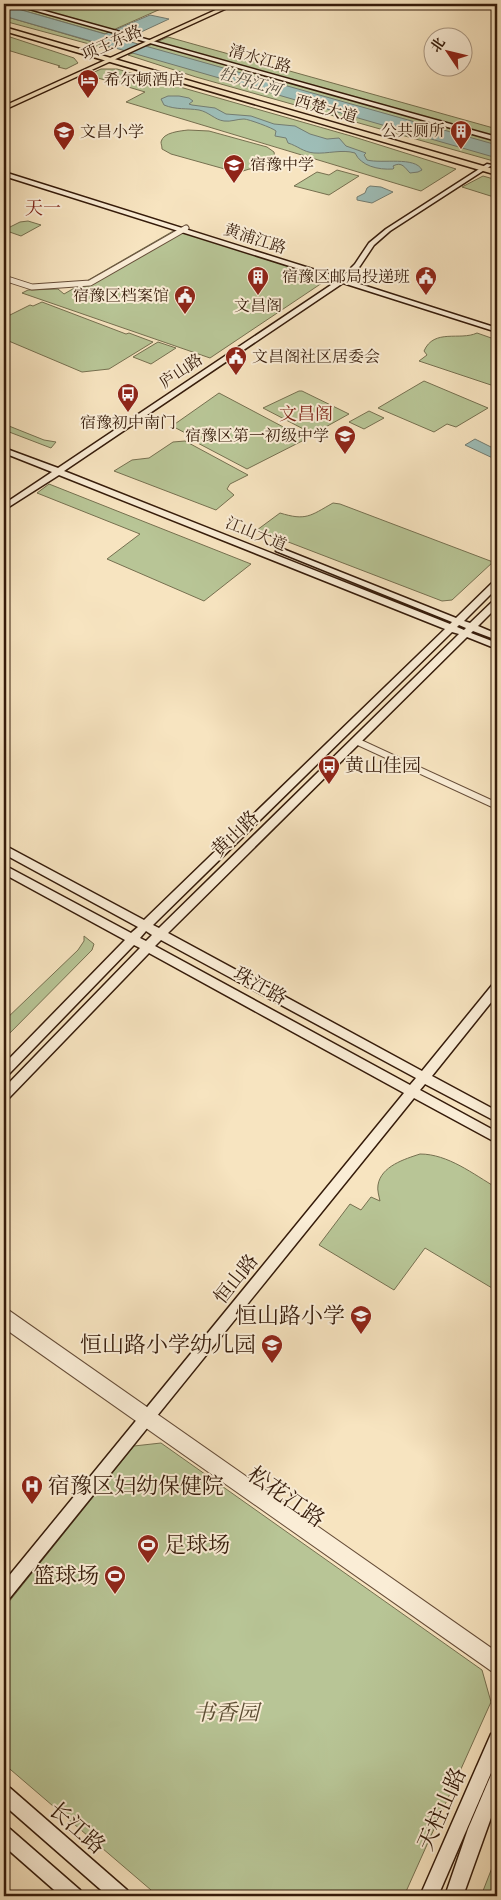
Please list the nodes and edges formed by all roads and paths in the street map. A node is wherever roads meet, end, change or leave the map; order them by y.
1 (15, 4) edge
2 (224, 4) edge
3 (232, 4) edge
4 (4, 27) edge
5 (142, 41) junction
6 (112, 56) junction
7 (4, 106) edge
8 (497, 139) edge
9 (486, 166) edge
10 (4, 173) edge
11 (497, 173) edge
12 (184, 229) junction
13 (4, 278) edge
14 (341, 279) junction
15 (497, 329) edge
16 (4, 443) edge
17 (4, 450) edge
18 (59, 468) junction
19 (4, 501) edge
20 (4, 508) edge
21 (497, 583) edge
22 (497, 602) edge
23 (455, 624) junction
24 (469, 630) junction
25 (497, 637) edge
26 (497, 646) edge
27 (356, 741) junction
28 (497, 806) edge
29 (4, 849) edge
30 (4, 869) edge
31 (145, 926) junction
32 (160, 934) junction
33 (134, 938) junction
34 (148, 946) junction
35 (497, 978) edge
36 (497, 987) edge
37 (4, 1072) edge
38 (421, 1076) junction
39 (410, 1090) junction
40 (4, 1096) edge
41 (497, 1117) edge
42 (497, 1138) edge
43 (4, 1313) edge
44 (4, 1322) edge
45 (144, 1416) junction
46 (4, 1583) edge
47 (4, 1594) edge
48 (497, 1658) edge
49 (497, 1669) edge
50 (497, 1740) edge
51 (497, 1781) edge
52 (4, 1794) edge
53 (4, 1835) edge
54 (74, 1896) edge
55 (121, 1896) edge
56 (429, 1896) edge
57 (454, 1896) edge

1 - 5 street, 清水江路
2 - 5 main road, 项王东路
3 - 5 main road, 项王东路
4 - 6 highway, 西楚大道
5 - 6 main road, 项王东路
5 - 8 street, 清水江路
6 - 7 main road, 项王东路
6 - 9 highway, 西楚大道
9 - 11 highway, 西楚大道
9 - 14 street, 庐山路
10 - 12 street, 黄浦江路
12 - 13 street
12 - 14 street, 黄浦江路
14 - 15 street, 黄浦江路
14 - 18 street, 庐山路
16 - 18 street, 江山大道
17 - 18 street, 江山大道
18 - 19 street, 庐山路
18 - 20 street, 庐山路
18 - 23 street, 江山大道
21 - 23 street, 黄山路
22 - 24 street, 黄山路
23 - 24 street, 江山大道
23 - 31 street, 黄山路
24 - 25 street, 江山大道
24 - 26 street, 江山大道
24 - 27 street, 黄山路
27 - 28 street
27 - 32 street, 黄山路
29 - 31 street, 珠江路
30 - 33 street, 珠江路
31 - 32 street, 珠江路
31 - 33 street, 黄山路
32 - 34 street, 黄山路
32 - 38 street, 珠江路
33 - 34 street, 珠江路
33 - 37 street, 黄山路
34 - 39 street, 珠江路
34 - 40 street, 黄山路
35 - 38 street, 恒山路
36 - 38 street, 恒山路
38 - 39 street, 恒山路
38 - 41 street, 珠江路
39 - 42 street, 珠江路
39 - 45 street, 恒山路
43 - 45 street, 松花江路
44 - 45 street, 松花江路
45 - 46 street, 恒山路
45 - 47 street, 恒山路
45 - 48 street, 松花江路
45 - 49 street, 松花江路
50 - 56 street, 天柱山路
51 - 57 street, 天柱山路
52 - 55 street, 长江路
53 - 54 street

